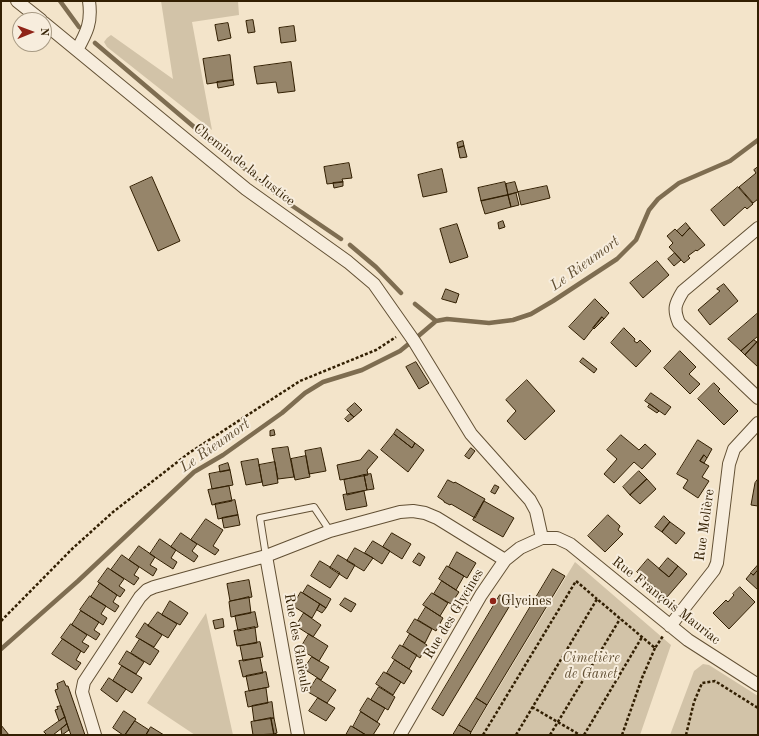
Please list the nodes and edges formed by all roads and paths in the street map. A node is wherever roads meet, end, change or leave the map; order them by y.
1 (17, 1) edge
2 (89, 1) edge
3 (31, 12) edge
4 (52, 30) edge
5 (77, 50) junction
6 (758, 228) edge
7 (406, 330) junction
8 (758, 398) edge
9 (758, 423) edge
10 (330, 531) junction
11 (542, 538) junction
12 (557, 538) joint
13 (266, 556) junction
14 (505, 560) junction
15 (597, 599) junction
16 (620, 619) junction
17 (1, 621) edge
18 (670, 626) junction
19 (642, 638) junction
20 (655, 648) junction
21 (758, 686) edge
22 (532, 707) junction
23 (758, 708) edge
24 (558, 722) junction
25 (95, 735) edge
26 (298, 735) edge
27 (400, 735) edge
28 (483, 735) edge
29 (516, 735) edge
30 (550, 735) edge
31 (580, 735) edge
32 (584, 735) edge
33 (622, 735) edge
34 (686, 735) edge

1 - 3 street
2 - 5 street
4 - 5 street, Chemin de la Justice
5 - 7 street, Chemin de la Justice
6 - 8 street
7 - 11 street, Chemin de la Justice
7 - 17 path
9 - 18 street, Rue Molière
10 - 13 street
10 - 13 lane
10 - 14 street
11 - 12 street, Rue des Glycines
11 - 14 street, Rue des Glycines
12 - 18 street, Rue François Mauriac
13 - 25 street
13 - 26 street, Rue des Glaïeuls
14 - 27 street, Rue des Glycines
15 - 16 path
15 - 22 path
15 - 28 path
16 - 19 path
16 - 24 path
18 - 20 path
18 - 21 street, Rue François Mauriac
19 - 20 path
19 - 32 path
20 - 33 path
22 - 24 path
22 - 29 path
23 - 34 path
24 - 30 path
24 - 31 path

